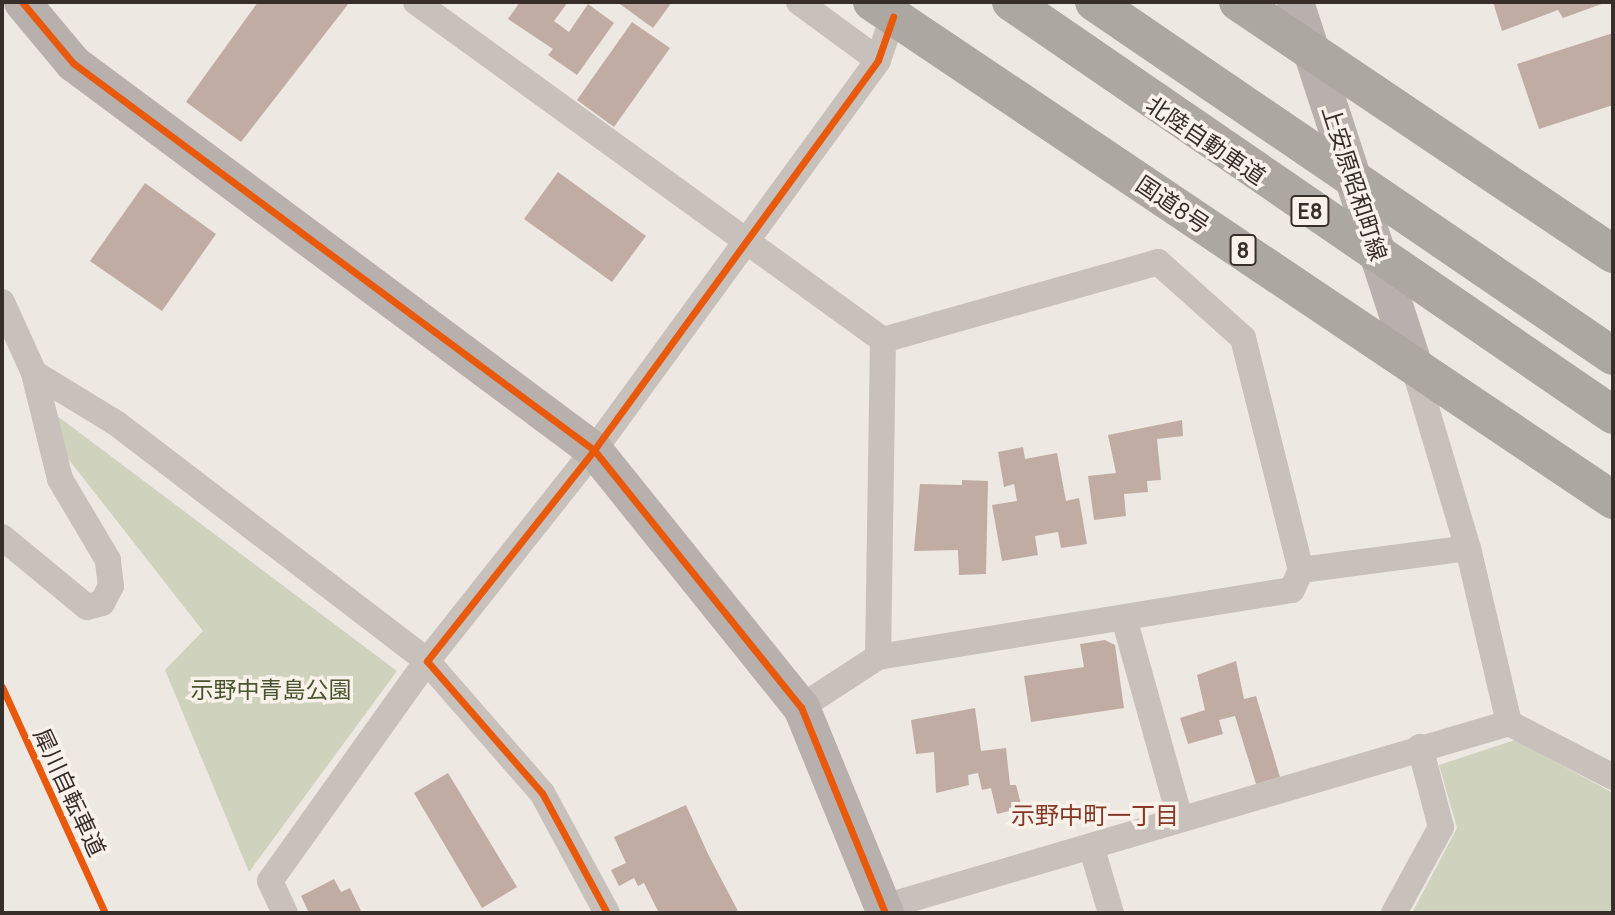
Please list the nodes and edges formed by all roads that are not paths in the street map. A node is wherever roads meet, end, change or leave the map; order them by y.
1 (22, 2) edge
2 (416, 2) edge
3 (799, 2) edge
4 (1011, 2) edge
5 (1094, 2) edge
6 (1238, 2) edge
7 (1295, 2) edge
8 (883, 9) edge
9 (1315, 57) junction
10 (878, 60) junction
11 (744, 243) junction
12 (1613, 254) edge
13 (2, 302) edge
14 (883, 340) junction
15 (1613, 356) edge
16 (1413, 364) junction
17 (34, 373) junction
18 (1613, 415) edge
19 (594, 450) junction
20 (1613, 500) edge
21 (2, 537) edge
22 (1468, 548) junction
23 (1301, 570) junction
24 (1124, 618) junction
25 (878, 657) junction
26 (427, 661) junction
27 (801, 707) junction
28 (1509, 723) junction
29 (1420, 747) junction
30 (1613, 777) edge
31 (1180, 819) junction
32 (1092, 849) junction
33 (885, 910) edge
34 (285, 913) edge
35 (607, 913) edge
36 (1111, 913) edge
37 (1394, 913) edge

1 - 19 street
2 - 11 street
3 - 10 street
4 - 18 highway, 北陸自動車道 / E8, bridge
5 - 15 highway, E8, bridge
6 - 9 highway
7 - 9 street, 上安原昭和町線
8 - 10 street
8 - 16 highway, 国道8号 / 8
9 - 12 highway
9 - 16 street, 上安原昭和町線
10 - 11 street
11 - 14 street
11 - 19 street
13 - 17 street
14 - 23 street
14 - 25 street
16 - 20 highway, 国道8号 / 8
16 - 22 street
17 - 21 street
17 - 26 street
19 - 26 street
19 - 27 street
22 - 23 street
22 - 28 street
23 - 24 street
24 - 25 street
24 - 31 street
25 - 27 street
26 - 34 street
26 - 35 street
27 - 33 street
28 - 29 street
28 - 30 street
29 - 31 street
29 - 37 street
31 - 32 street
32 - 33 street
32 - 36 street

